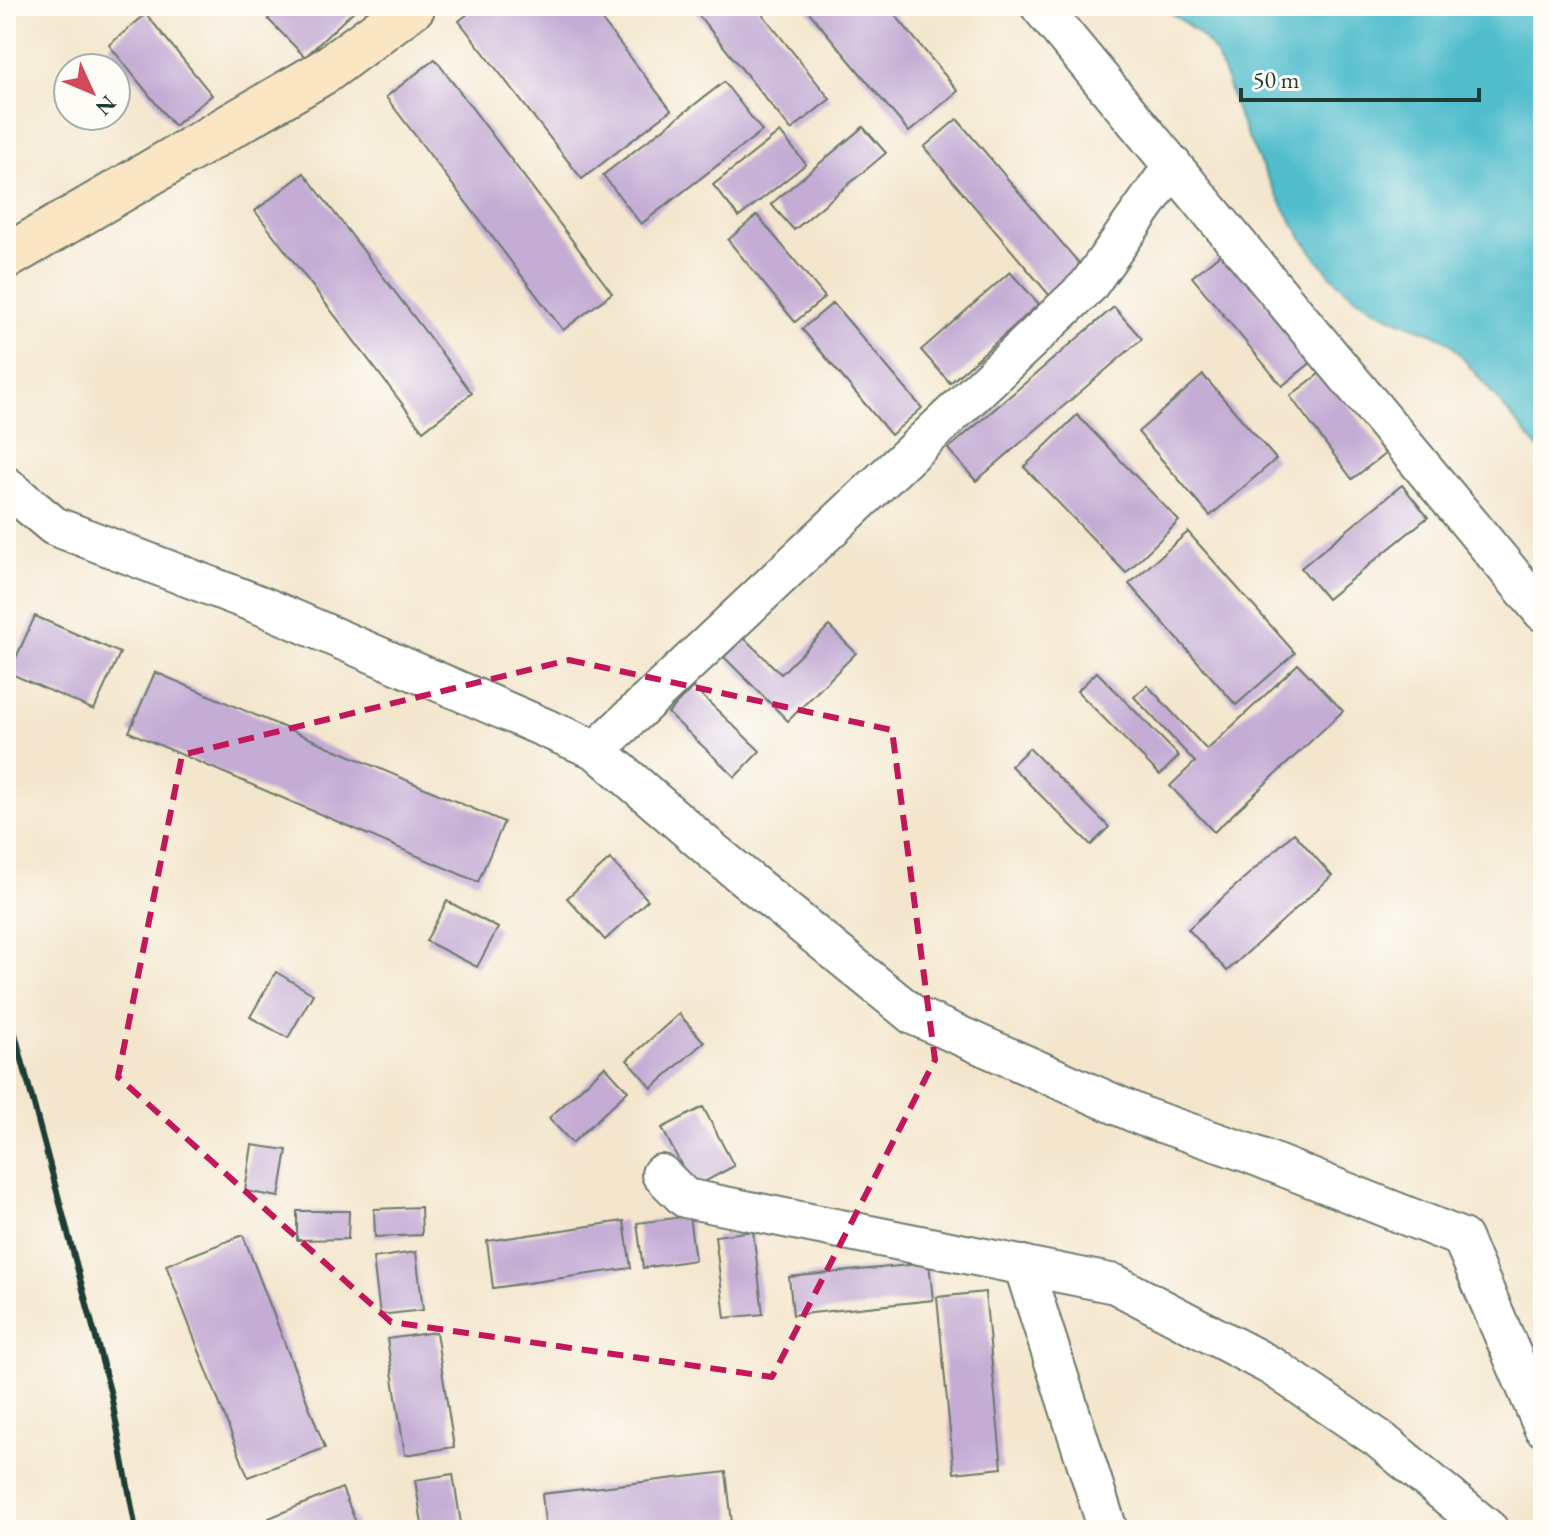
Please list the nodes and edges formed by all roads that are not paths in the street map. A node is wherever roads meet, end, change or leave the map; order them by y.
1 (413, 6) edge
2 (1040, 6) edge
3 (1173, 166) junction
4 (6, 257) edge
5 (6, 486) edge
6 (1543, 612) edge
7 (596, 750) junction
8 (661, 1174) dead end
9 (1023, 1265) junction
10 (1543, 1427) edge
11 (1108, 1530) edge
12 (1489, 1530) edge

1 - 4 street
2 - 3 street
3 - 6 street
3 - 7 street
5 - 7 street
7 - 10 street
8 - 9 street
9 - 11 street
9 - 12 street

